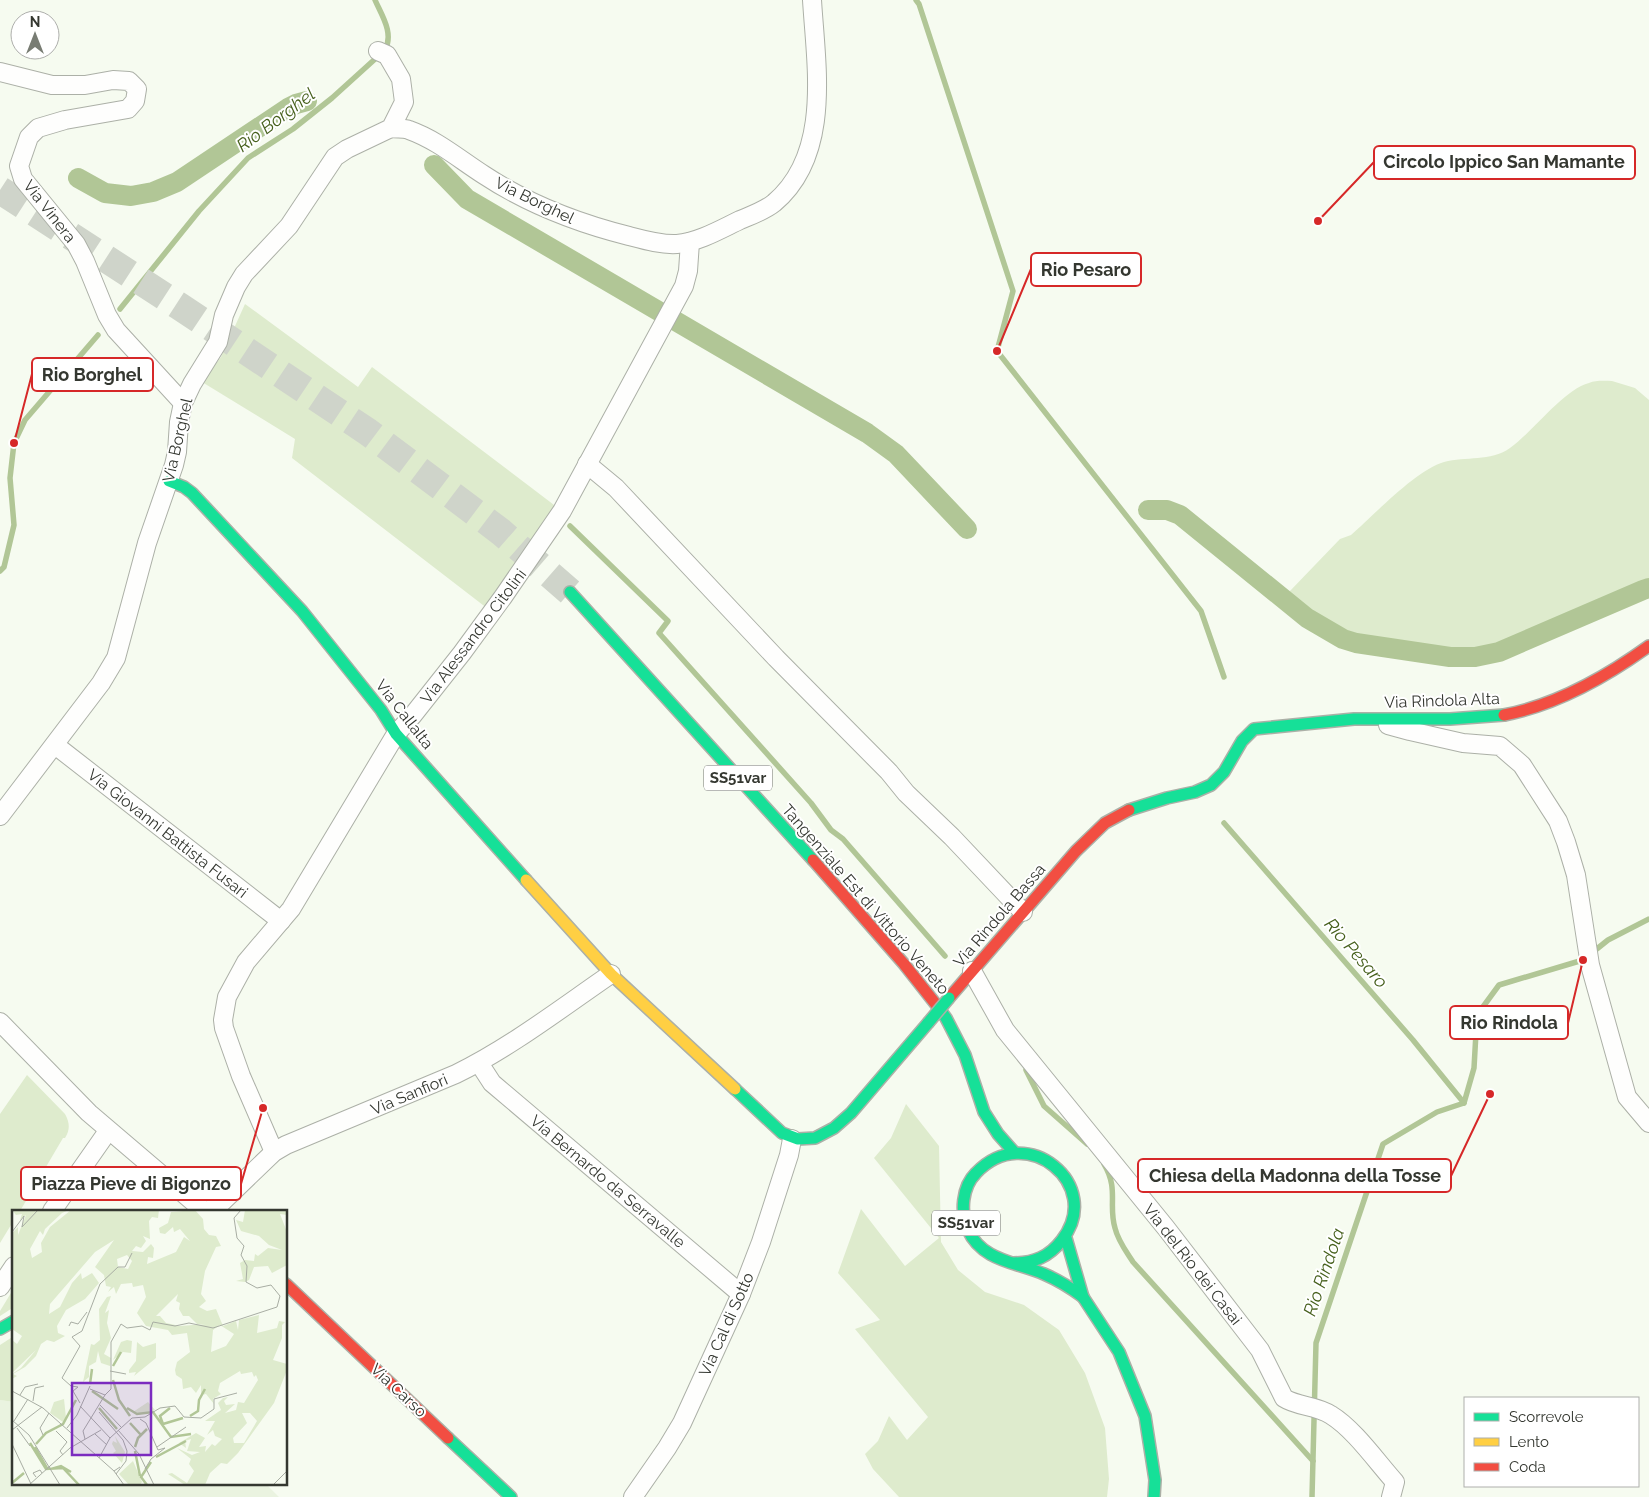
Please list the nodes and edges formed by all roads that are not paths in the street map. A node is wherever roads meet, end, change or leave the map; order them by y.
1 (812, 0) edge
2 (383, 53) dead end
3 (0, 72) edge
4 (391, 128) junction
5 (690, 242) junction
6 (183, 403) junction
7 (587, 464) junction
8 (169, 481) junction
9 (570, 592) tunnel mouth
10 (1649, 646) edge
11 (1369, 719) junction
12 (396, 734) junction
13 (55, 745) junction
14 (0, 816) edge
15 (1023, 912) junction
16 (281, 921) junction
17 (972, 971) junction
18 (611, 974) junction
19 (0, 1022) edge
20 (479, 1063) junction
21 (984, 1112) junction
22 (1649, 1123) edge
23 (108, 1131) junction
24 (984, 1138) dead end
25 (792, 1139) junction
26 (274, 1152) junction
27 (1014, 1152) junction
28 (53, 1210) edge
29 (205, 1210) edge
30 (208, 1210) edge
31 (1066, 1238) junction
32 (1013, 1263) junction
33 (12, 1269) edge
34 (288, 1286) edge
35 (0, 1287) edge
36 (742, 1294) junction
37 (1083, 1297) junction
38 (12, 1322) edge
39 (0, 1329) edge
40 (1393, 1490) edge
41 (511, 1497) edge
42 (633, 1497) edge
43 (1154, 1497) edge

1 - 5 street
2 - 4 street
3 - 6 street, Via Vinera
4 - 5 street, Via Borghel
4 - 6 street, Via Borghel
5 - 7 street, Via Alessandro Citolini
6 - 8 street, Via Borghel
7 - 12 street, Via Alessandro Citolini
7 - 15 street
8 - 12 street, Via Callalta
8 - 13 street, Via Borghel
9 - 21 street, Tangenziale Est di Vittorio Veneto / SS51var
10 - 11 street, Via Rindola Alta
11 - 15 street, Via Rindola Bassa
11 - 22 street
12 - 16 street, Via Alessandro Citolini
12 - 18 street, Via Callalta
13 - 14 street, Via Borghel
13 - 16 street, Via Giovanni Battista Fusari
15 - 17 street, Via Rindola Bassa
16 - 26 street, Via Alessandro Citolini
17 - 25 street, Via Rindola Bassa, bridge
17 - 40 street, Via del Rio dei Casai
18 - 20 street, Via Sanfiori
18 - 25 street
19 - 23 street
20 - 26 street, Via Sanfiori
20 - 36 street, Via Bernardo da Serravalle
21 - 24 street, Tangenziale Est di Vittorio Veneto / SS51var
21 - 27 street, Tangenziale Est di Vittorio Veneto / SS51var
23 - 28 street
23 - 29 street
25 - 36 street, Via Cal di Sotto
26 - 30 street, Via Sanfiori
27 - 31 street, SS51var
27 - 32 street, SS51var
31 - 32 street, SS51var
31 - 37 street
32 - 37 street
33 - 35 street
34 - 41 street, Via Carso
36 - 42 street, Via Cal di Sotto
37 - 43 street
38 - 39 street

